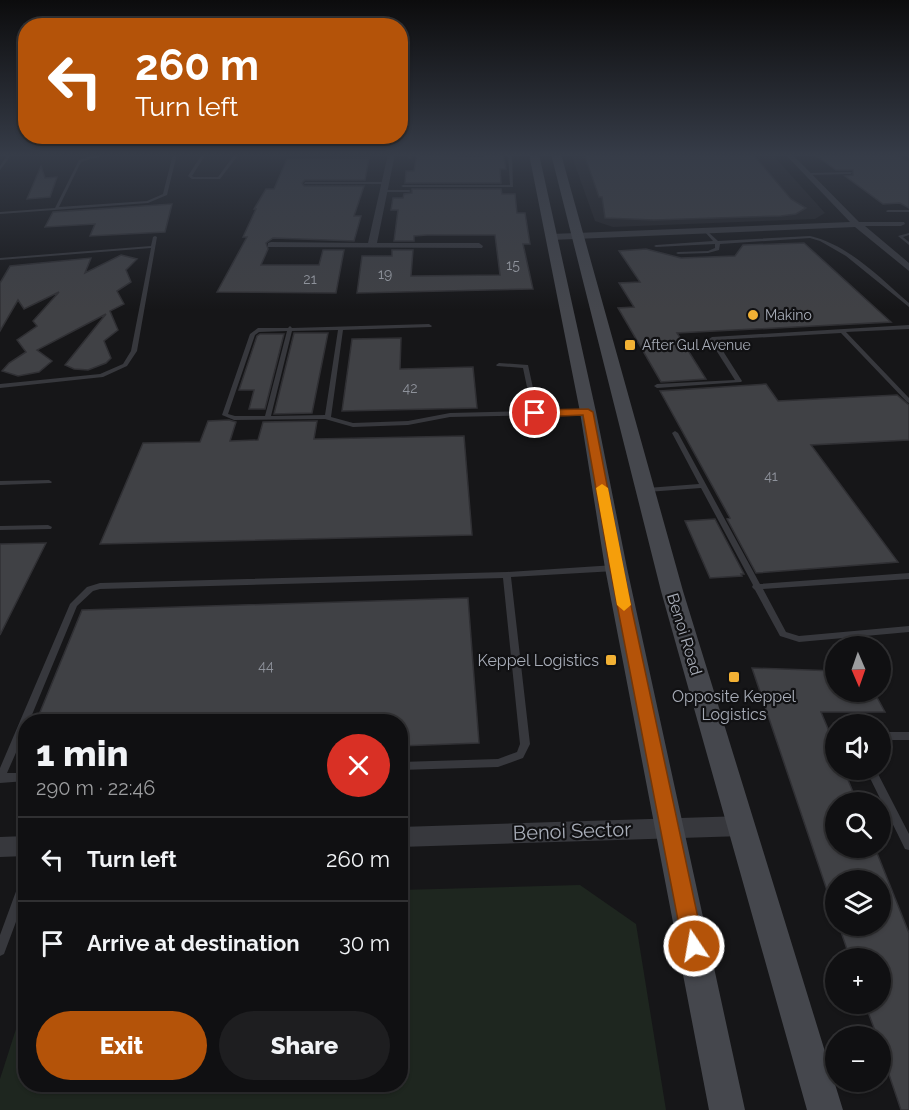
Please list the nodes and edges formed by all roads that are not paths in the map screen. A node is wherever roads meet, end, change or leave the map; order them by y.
1 (58, 206) edge
2 (108, 206) edge
3 (380, 206) edge
4 (545, 206) edge
5 (570, 206) edge
6 (839, 206) edge
7 (56, 209) junction
8 (888, 211) dead end
9 (909, 211) edge
10 (0, 213) edge
11 (905, 224) edge
12 (859, 226) junction
13 (707, 232) junction
14 (909, 234) edge
15 (155, 237) dead end
16 (551, 237) junction
17 (578, 237) junction
18 (716, 242) junction
19 (909, 244) edge
20 (271, 245) dead end
21 (372, 246) junction
22 (478, 246) dead end
23 (656, 246) dead end
24 (153, 247) junction
25 (678, 252) dead end
26 (0, 258) edge
27 (905, 261) edge
28 (909, 268) edge
29 (909, 306) edge
30 (429, 326) dead end
31 (909, 327) edge
32 (290, 328) junction
33 (341, 328) junction
34 (842, 331) junction
35 (499, 365) dead end
36 (0, 386) edge
37 (657, 386) dead end
38 (909, 401) edge
39 (588, 412) junction
40 (535, 413) junction
41 (328, 417) junction
42 (267, 418) junction
43 (675, 434) dead end
44 (49, 482) dead end
45 (0, 483) edge
46 (703, 486) junction
47 (647, 490) junction
48 (48, 527) dead end
49 (0, 528) edge
50 (616, 568) junction
51 (507, 575) junction
52 (909, 576) edge
53 (756, 587) junction
54 (909, 629) edge
55 (27, 714) edge
56 (18, 736) edge
57 (891, 736) edge
58 (909, 736) edge
59 (408, 766) edge
60 (18, 777) edge
61 (0, 778) edge
62 (876, 780) edge
63 (743, 826) junction
64 (670, 828) junction
65 (408, 837) edge
66 (18, 846) edge
67 (909, 846) edge
68 (0, 847) edge
69 (18, 901) edge
70 (0, 950) edge
71 (727, 1110) edge
72 (825, 1110) edge

1 - 7 lane
2 - 7 lane
3 - 21 street
4 - 16 main road
5 - 17 main road, Benoi Road
6 - 12 street
7 - 10 lane
8 - 9 lane
11 - 12 street
12 - 13 street
12 - 27 street
13 - 17 street
13 - 18 lane
14 - 19 lane
15 - 24 lane
16 - 17 street
16 - 39 main road
17 - 47 main road, Benoi Road
18 - 23 lane
18 - 25 lane
18 - 29 lane
20 - 21 street
21 - 22 street
24 - 26 lane
24 - 36 lane
27 - 28 street
30 - 33 lane
31 - 34 lane
32 - 33 lane
32 - 42 lane
32 - 42 lane
33 - 41 lane
34 - 37 lane
34 - 38 lane
35 - 40 lane
39 - 40 lane
39 - 50 main road
40 - 41 lane
41 - 42 lane
43 - 46 lane
44 - 45 lane
46 - 47 lane
46 - 53 lane
47 - 63 main road, Benoi Road
48 - 49 lane
50 - 51 lane
50 - 64 main road
51 - 55 lane
51 - 59 lane
52 - 53 lane
53 - 54 lane
56 - 61 lane
57 - 58 lane
60 - 61 lane
62 - 67 lane
63 - 64 street, Benoi Sector
63 - 72 main road, Benoi Road
64 - 65 street, Benoi Sector
64 - 71 main road
66 - 68 street
69 - 70 lane

